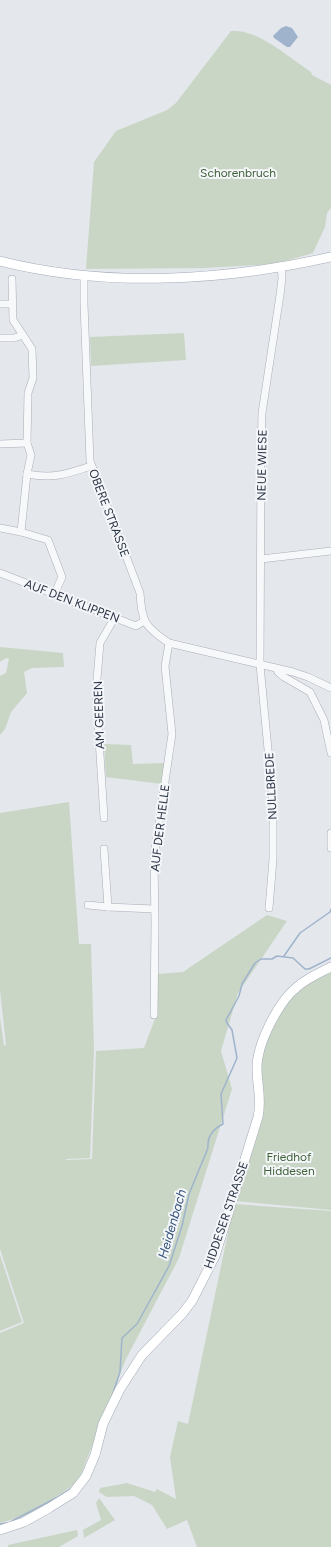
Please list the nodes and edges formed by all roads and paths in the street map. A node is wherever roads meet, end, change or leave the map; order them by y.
1 (331, 257) edge
2 (0, 261) edge
3 (281, 266) junction
4 (84, 275) junction
5 (12, 279) dead end
6 (0, 304) edge
7 (12, 304) junction
8 (22, 335) junction
9 (0, 338) edge
10 (27, 443) junction
11 (0, 444) edge
12 (91, 466) junction
13 (27, 474) junction
14 (0, 528) edge
15 (20, 532) junction
16 (331, 551) edge
17 (261, 559) junction
18 (0, 573) edge
19 (54, 594) junction
20 (115, 617) junction
21 (144, 621) junction
22 (169, 643) junction
23 (260, 665) junction
24 (277, 669) junction
25 (331, 688) edge
26 (331, 753) edge
27 (104, 818) dead end
28 (331, 833) edge
29 (331, 848) edge
30 (104, 849) dead end
31 (88, 905) dead end
32 (108, 908) junction
33 (269, 908) dead end
34 (154, 909) junction
35 (331, 967) edge
36 (154, 1015) dead end
37 (0, 1530) edge

1 - 3 main road
2 - 4 main road
3 - 4 main road
3 - 17 street, NEUE WIESE
4 - 12 street, OBERE STRASSE
5 - 7 street
6 - 7 street
7 - 8 street
8 - 9 street
8 - 10 street
10 - 11 street
10 - 13 street
12 - 13 street
12 - 21 street, OBERE STRASSE
13 - 15 street
14 - 15 street
15 - 19 street
16 - 17 street
17 - 23 street, NEUE WIESE
18 - 19 street, AUF DEN KLIPPEN
19 - 20 street, AUF DEN KLIPPEN
20 - 21 street, AUF DEN KLIPPEN
20 - 27 street, AM GEEREN
21 - 22 street
22 - 23 street
22 - 34 street, AUF DER HELLE
23 - 24 street
23 - 33 street, NULLBREDE
24 - 25 street
24 - 26 street
28 - 29 street
30 - 32 street
31 - 32 street
32 - 34 street
34 - 36 street, AUF DER HELLE
35 - 37 main road, HIDDESER STRASSE

